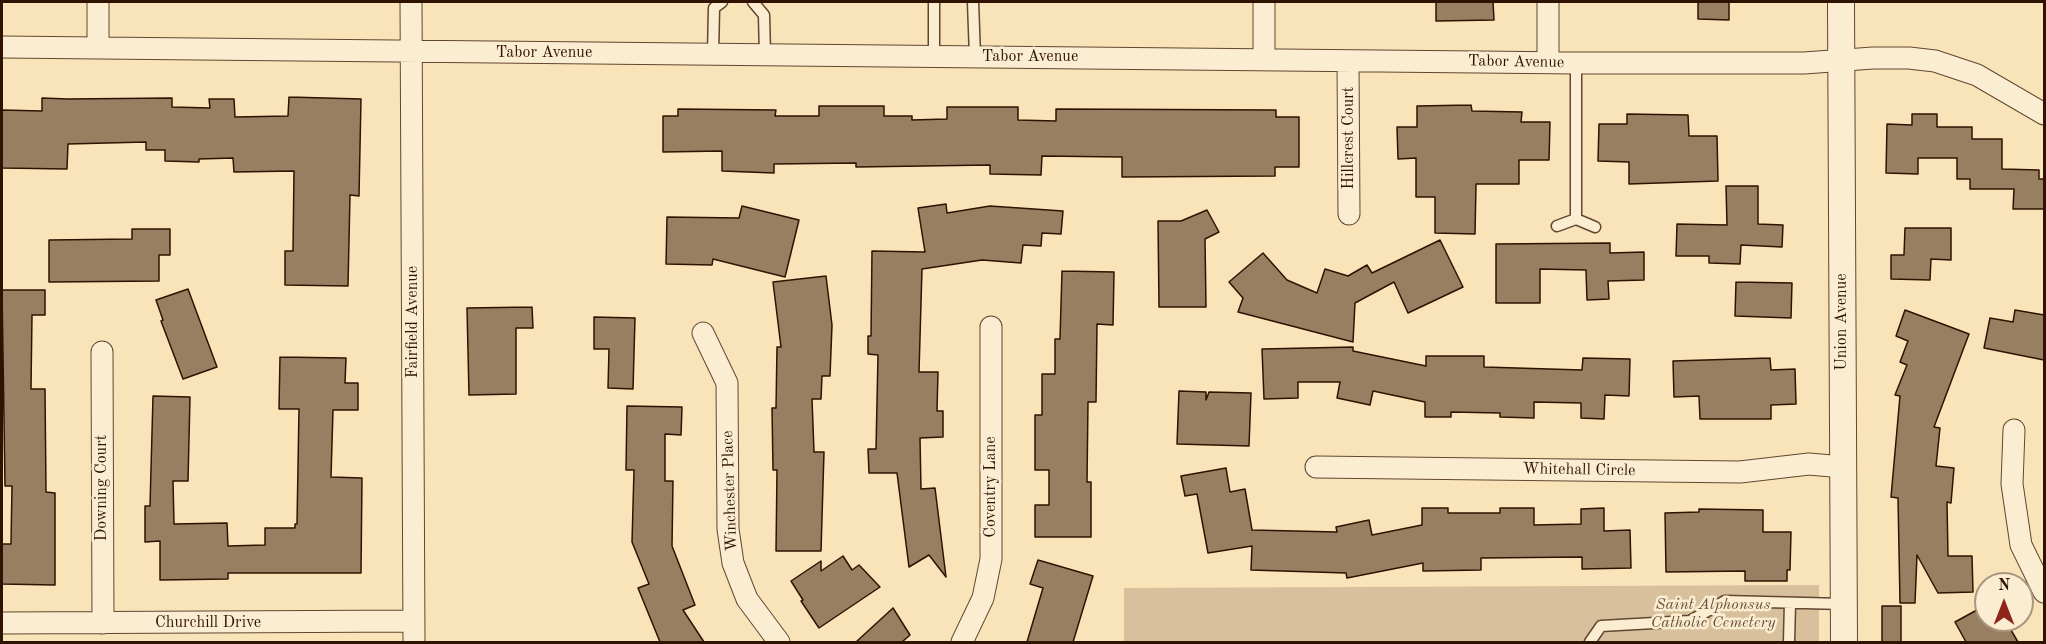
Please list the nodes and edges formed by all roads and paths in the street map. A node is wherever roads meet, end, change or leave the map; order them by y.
1 (98, 2) edge
2 (411, 2) edge
3 (722, 2) edge
4 (753, 2) edge
5 (934, 2) edge
6 (973, 2) edge
7 (1264, 2) edge
8 (1548, 2) edge
9 (1841, 2) edge
10 (2, 47) edge
11 (98, 47) junction
12 (411, 52) junction
13 (713, 55) junction
14 (765, 55) junction
15 (934, 56) junction
16 (975, 57) junction
17 (1264, 58) junction
18 (1348, 61) junction
19 (1841, 61) junction
20 (1548, 62) junction
21 (1576, 63) junction
22 (2044, 114) edge
23 (1349, 214) dead end
24 (1576, 219) junction
25 (1557, 226) dead end
26 (1595, 226) dead end
27 (991, 327) dead end
28 (703, 333) dead end
29 (102, 352) dead end
30 (2014, 430) dead end
31 (1843, 466) junction
32 (1316, 467) dead end
33 (2044, 591) edge
34 (1790, 603) junction
35 (1844, 604) junction
36 (414, 621) junction
37 (2, 623) edge
38 (102, 624) junction
39 (414, 642) edge
40 (779, 642) edge
41 (962, 642) edge
42 (1590, 642) edge
43 (1789, 642) edge
44 (1844, 642) edge

1 - 11 street
2 - 12 street, Fairfield Avenue
3 - 13 lane
4 - 14 lane
5 - 15 lane
6 - 16 lane
7 - 17 street
8 - 20 street
9 - 19 street, Union Avenue
10 - 11 street, Tabor Avenue
11 - 12 street, Tabor Avenue
12 - 13 street, Tabor Avenue
12 - 36 street, Fairfield Avenue
13 - 14 street, Tabor Avenue
14 - 15 street, Tabor Avenue
15 - 16 street, Tabor Avenue
16 - 17 street, Tabor Avenue
17 - 18 street, Tabor Avenue
18 - 20 street, Tabor Avenue
18 - 23 street, Hillcrest Court
19 - 21 street, Tabor Avenue
19 - 22 street, Tabor Avenue
19 - 31 street, Union Avenue
20 - 21 street, Tabor Avenue
21 - 24 lane
24 - 25 lane
24 - 26 lane
27 - 41 street, Coventry Lane
28 - 40 street, Winchester Place
29 - 38 street, Downing Court
30 - 33 street
31 - 32 street, Whitehall Circle
31 - 35 street, Union Avenue
34 - 35 lane
34 - 42 lane
34 - 43 lane
35 - 44 street, Union Avenue
36 - 38 street, Churchill Drive
36 - 39 street, Fairfield Avenue
37 - 38 street, Churchill Drive

